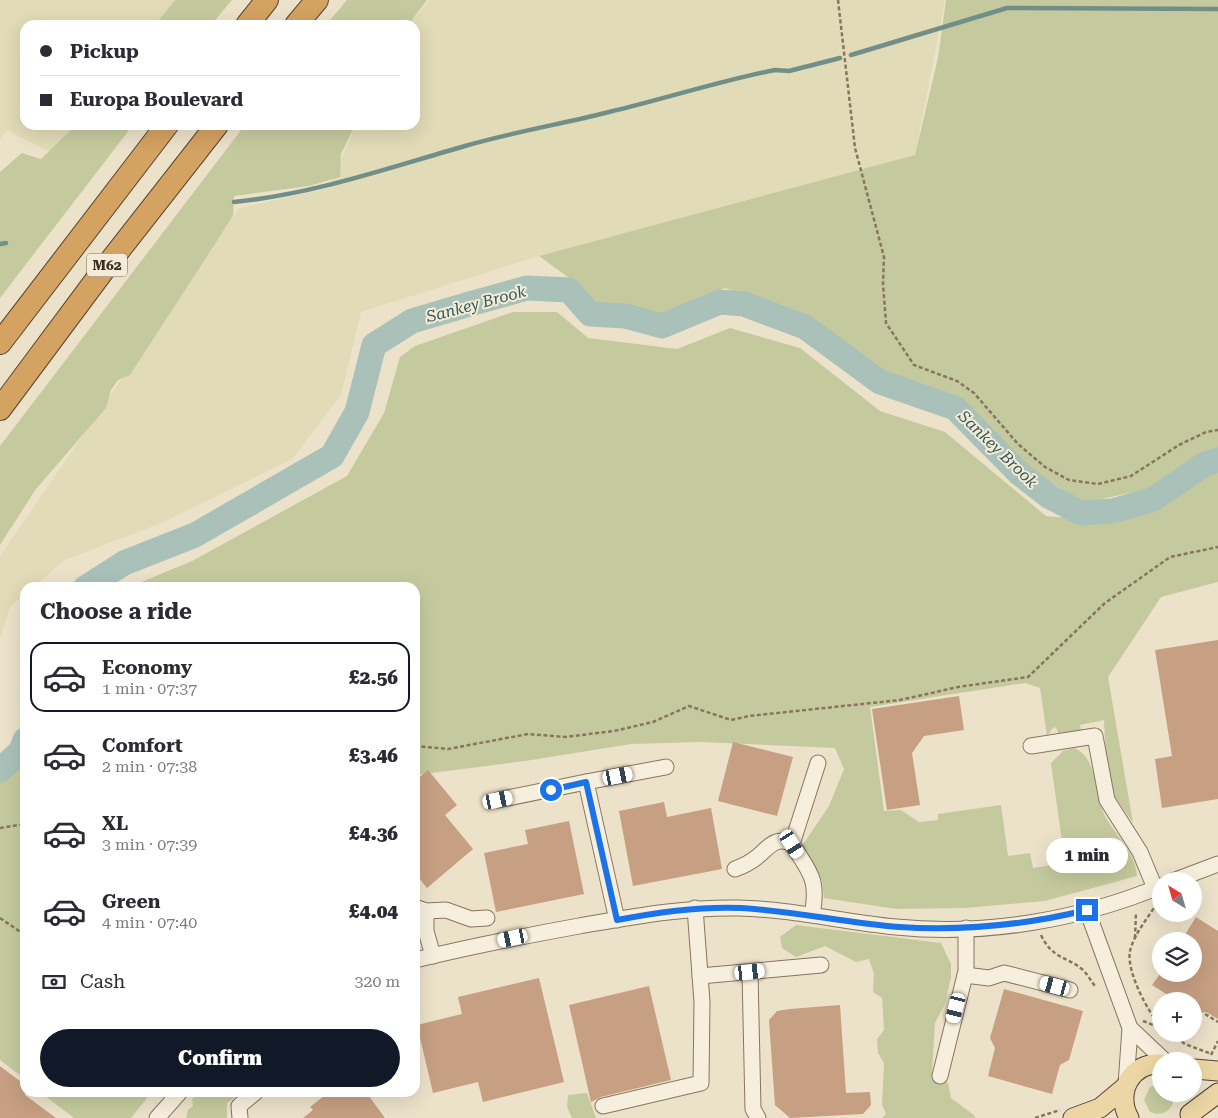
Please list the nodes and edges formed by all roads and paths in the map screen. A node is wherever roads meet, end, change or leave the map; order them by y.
1 (267, 0) edge
2 (317, 0) edge
3 (838, 0) edge
4 (251, 20) edge
5 (300, 20) edge
6 (163, 130) edge
7 (213, 130) edge
8 (0, 343) edge
9 (0, 409) edge
10 (1218, 430) edge
11 (1218, 547) edge
12 (420, 746) edge
13 (1032, 746) dead end
14 (818, 763) dead end
15 (666, 767) dead end
16 (586, 782) junction
17 (498, 800) dead end
18 (20, 825) edge
19 (0, 828) edge
20 (792, 844) junction
21 (1218, 864) edge
22 (735, 869) dead end
23 (1196, 872) edge
24 (1152, 877) edge
25 (1152, 893) edge
26 (1152, 905) edge
27 (695, 908) junction
28 (420, 909) edge
29 (1087, 910) junction
30 (1136, 912) dead end
31 (812, 915) junction
32 (0, 918) edge
33 (487, 918) dead end
34 (617, 920) junction
35 (1037, 921) junction
36 (966, 928) junction
37 (20, 932) edge
38 (1135, 938) junction
39 (433, 956) junction
40 (420, 959) edge
41 (821, 965) dead end
42 (750, 972) junction
43 (965, 974) junction
44 (700, 976) junction
45 (1095, 986) dead end
46 (1070, 990) dead end
47 (1152, 1013) edge
48 (1205, 1014) dead end
49 (1218, 1022) edge
50 (1130, 1028) junction
51 (1218, 1041) edge
52 (1182, 1042) edge
53 (1155, 1052) edge
54 (1218, 1055) edge
55 (1215, 1062) edge
56 (1152, 1065) edge
57 (1202, 1066) edge
58 (940, 1076) dead end
59 (1125, 1087) junction
60 (1218, 1092) edge
61 (176, 1097) edge
62 (250, 1097) edge
63 (1191, 1102) edge
64 (603, 1106) dead end
65 (1069, 1113) edge
66 (1188, 1117) edge
67 (157, 1118) edge
68 (240, 1118) edge
69 (758, 1118) edge
70 (1035, 1118) edge
71 (1128, 1118) edge

1 - 4 highway
2 - 5 highway
3 - 10 path
6 - 8 highway, M62
7 - 9 highway, M62
11 - 12 path
13 - 24 street
14 - 20 street
15 - 16 street
16 - 17 street
16 - 34 street
18 - 19 path
20 - 22 street
20 - 31 street
21 - 23 street
25 - 29 street
26 - 38 path
27 - 31 street
27 - 34 street
27 - 44 street
28 - 33 street
28 - 39 street
29 - 35 street
29 - 50 street
30 - 38 path
31 - 36 street
32 - 37 path
34 - 39 street
35 - 36 street
35 - 45 path
36 - 43 street
38 - 47 path
39 - 40 street
41 - 42 street
42 - 44 street
42 - 69 street
43 - 46 street
43 - 58 street
44 - 64 street
48 - 49 path
50 - 53 street
50 - 59 street
51 - 55 path
52 - 55 path
54 - 55 path
55 - 57 main road
56 - 59 main road
59 - 65 main road
59 - 71 main road
60 - 66 main road
61 - 67 street
62 - 68 street
63 - 66 main road
65 - 70 path

